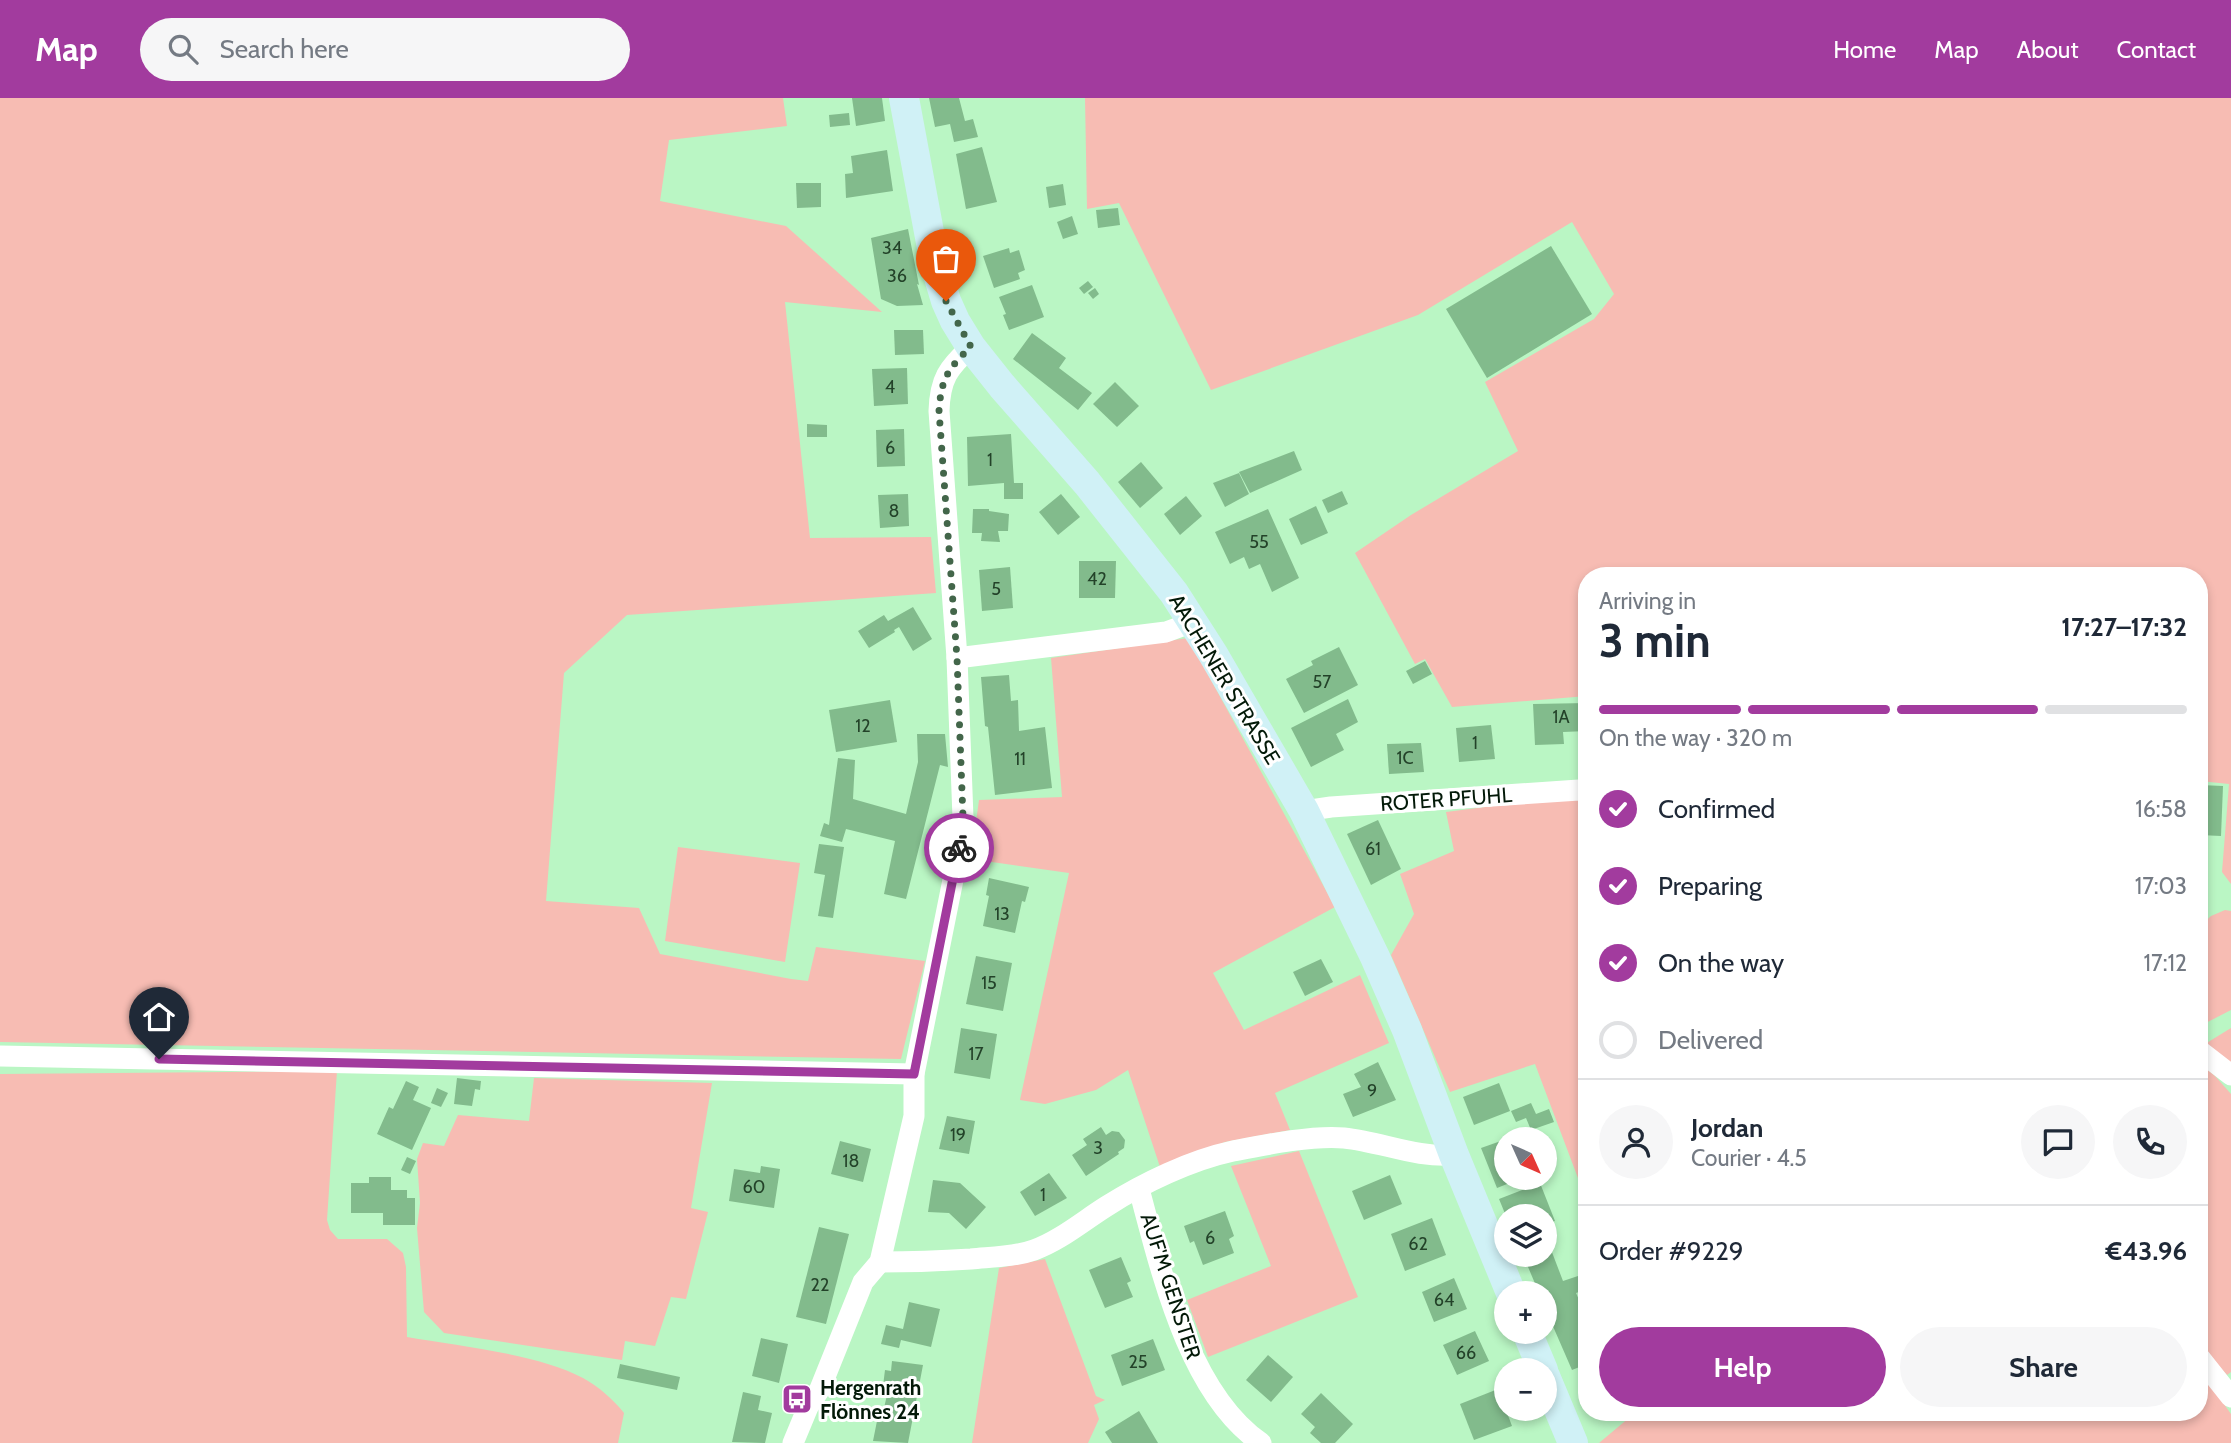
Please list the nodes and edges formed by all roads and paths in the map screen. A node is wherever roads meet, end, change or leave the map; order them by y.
1 (904, 98) edge
2 (971, 347) junction
3 (1194, 622) junction
4 (957, 658) junction
5 (1578, 790) edge
6 (1304, 811) junction
7 (0, 1056) edge
8 (2208, 1057) edge
9 (914, 1074) junction
10 (2231, 1076) edge
11 (1454, 1155) junction
12 (1139, 1189) junction
13 (880, 1262) junction
14 (1506, 1281) edge
15 (2208, 1368) edge
16 (2231, 1397) edge
17 (1557, 1405) edge
18 (793, 1443) edge
19 (1261, 1443) edge
20 (1573, 1443) edge

1 - 2 street, AACHENER STRASSE
2 - 3 street, AACHENER STRASSE
2 - 4 street
3 - 4 street
3 - 6 street, AACHENER STRASSE
4 - 9 street
5 - 6 street, ROTER PFUHL
6 - 11 street, AACHENER STRASSE
7 - 9 street
8 - 10 street
9 - 13 street
11 - 12 street, AUF'M GENSTER
11 - 14 street, AACHENER STRASSE
12 - 13 street, AUF'M GENSTER
12 - 19 street, AUF'M GENSTER
13 - 18 street
15 - 16 street
17 - 20 street

